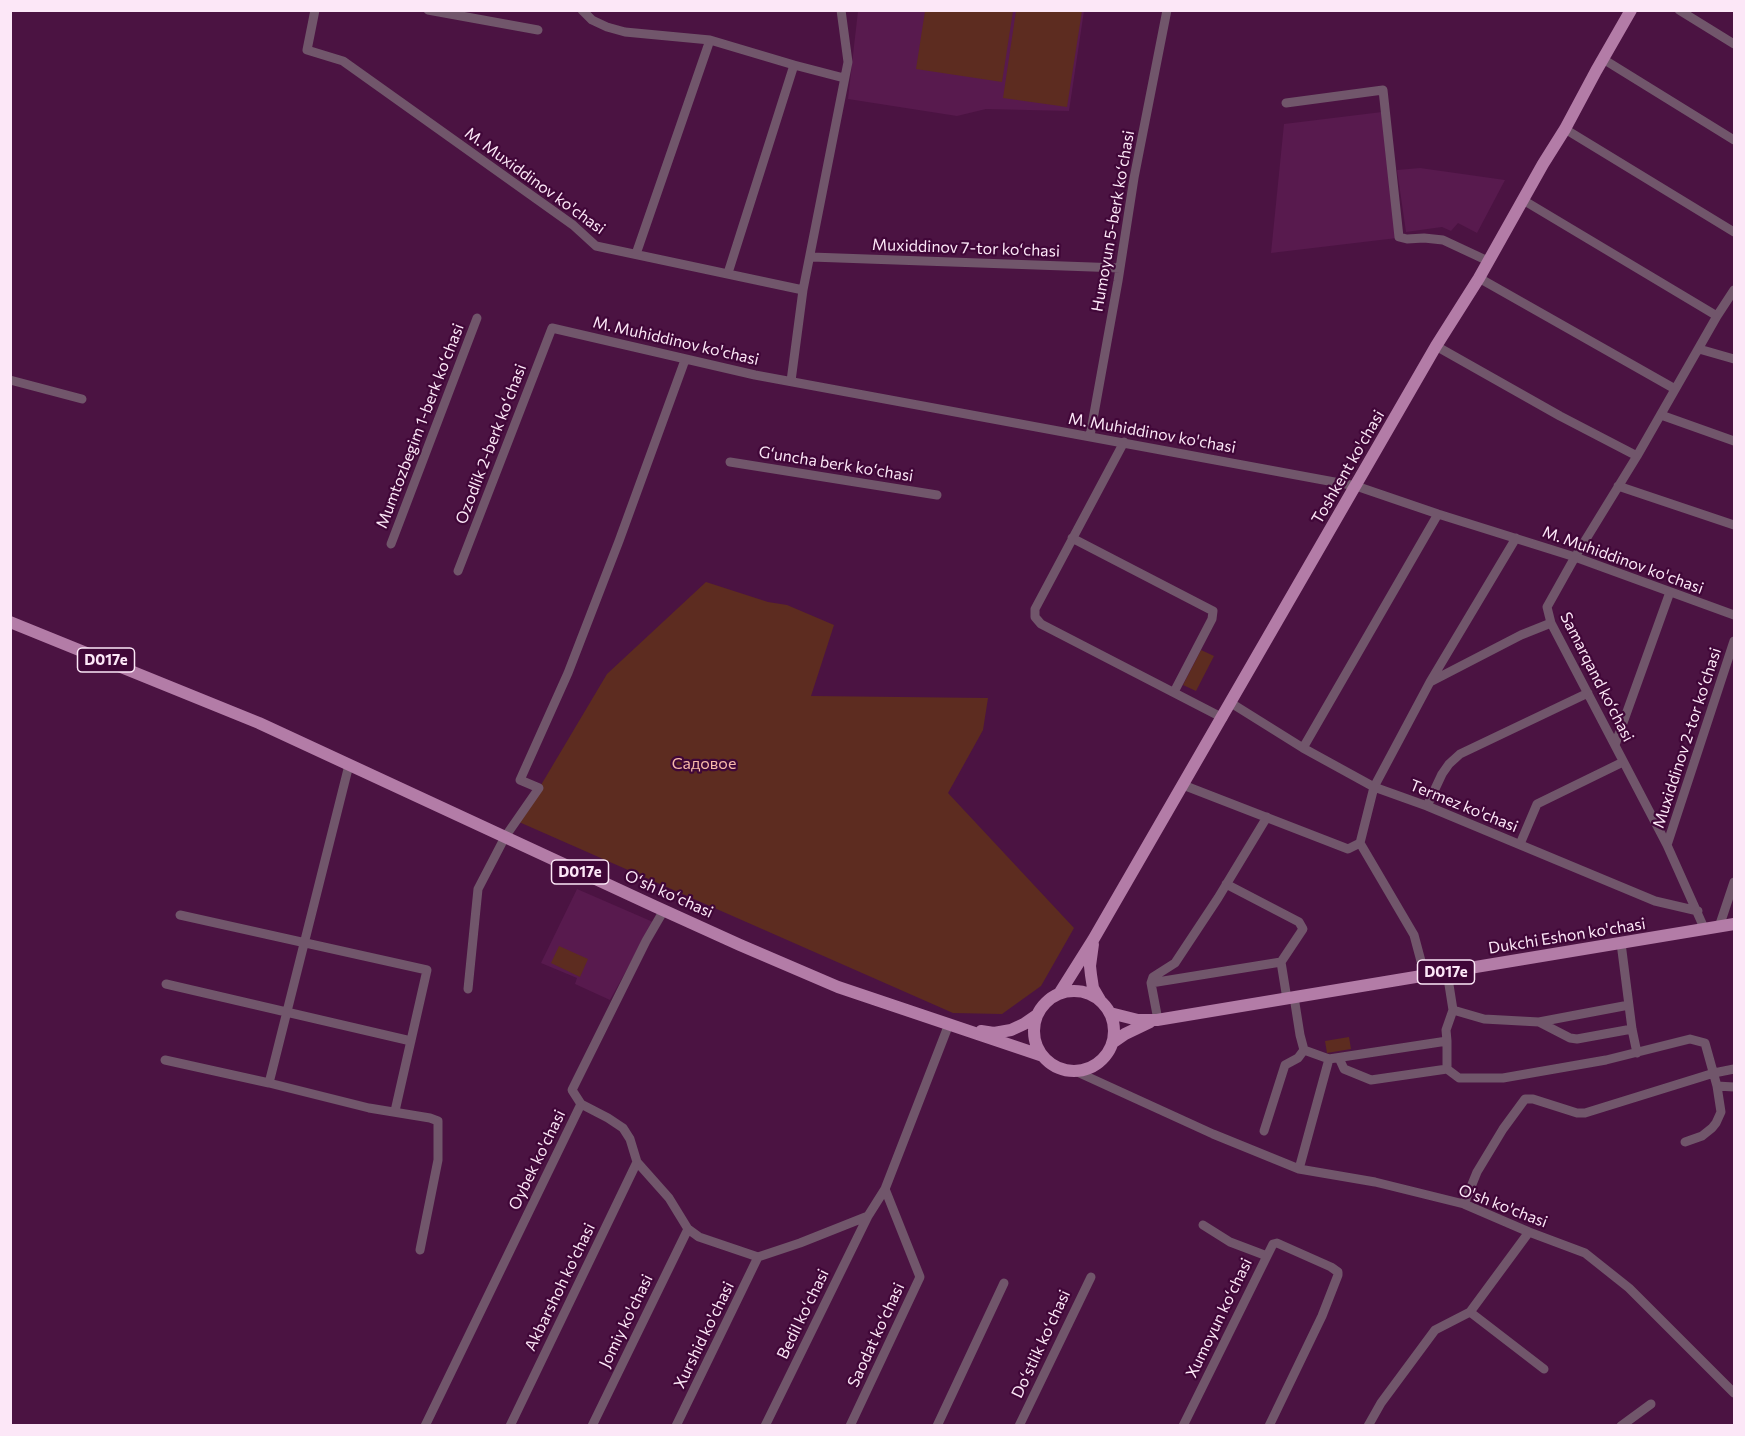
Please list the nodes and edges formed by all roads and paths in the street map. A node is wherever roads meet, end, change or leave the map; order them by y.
1 (315, 10) edge
2 (428, 10) edge
3 (582, 10) edge
4 (841, 10) edge
5 (1167, 10) edge
6 (1631, 10) edge
7 (1679, 10) edge
8 (538, 30) dead end
9 (710, 40) junction
10 (1734, 44) edge
11 (1603, 59) junction
12 (794, 65) junction
13 (844, 78) junction
14 (1286, 103) dead end
15 (1565, 129) junction
16 (1734, 140) edge
17 (1523, 200) junction
18 (1734, 232) edge
19 (636, 254) junction
20 (811, 257) junction
21 (1488, 261) junction
22 (1120, 268) junction
23 (728, 273) junction
24 (1479, 278) junction
25 (803, 290) junction
26 (1734, 290) edge
27 (1717, 316) junction
28 (477, 318) dead end
29 (552, 328) joint
30 (1436, 346) junction
31 (1699, 349) junction
32 (1734, 359) edge
33 (685, 360) junction
34 (10, 380) edge
35 (791, 381) junction
36 (1675, 389) junction
37 (82, 399) dead end
38 (1661, 415) junction
39 (1090, 436) junction
40 (1734, 441) edge
41 (1124, 442) junction
42 (1637, 456) junction
43 (730, 462) dead end
44 (1356, 486) junction
45 (1618, 486) junction
46 (937, 495) dead end
47 (1438, 514) junction
48 (1734, 525) edge
49 (1072, 538) junction
50 (1516, 538) junction
51 (391, 544) dead end
52 (1575, 557) junction
53 (459, 571) dead end
54 (1670, 592) junction
55 (1734, 615) edge
56 (10, 622) edge
57 (1551, 623) junction
58 (1734, 641) edge
59 (1430, 682) junction
60 (1174, 692) junction
61 (1588, 693) junction
62 (1231, 703) junction
63 (1222, 718) junction
64 (1615, 745) junction
65 (1304, 748) junction
66 (1623, 762) junction
67 (349, 765) junction
68 (1183, 784) junction
69 (1374, 787) junction
70 (1427, 806) junction
71 (1267, 817) junction
72 (505, 837) junction
73 (1360, 843) junction
74 (1520, 844) junction
75 (1667, 845) junction
76 (1734, 882) edge
77 (1226, 884) junction
78 (664, 910) junction
79 (1698, 911) junction
80 (180, 915) dead end
81 (1734, 924) edge
82 (1719, 927) junction
83 (1705, 930) junction
84 (1093, 940) junction
85 (304, 942) junction
86 (1621, 944) junction
87 (1281, 962) junction
88 (1447, 972) junction
89 (1425, 976) junction
90 (1151, 983) junction
91 (166, 984) dead end
92 (468, 989) dead end
93 (1059, 994) junction
94 (1290, 998) junction
95 (1100, 1000) junction
96 (1629, 1005) junction
97 (1453, 1010) junction
98 (1110, 1012) junction
99 (286, 1013) junction
100 (1037, 1015) junction
101 (1157, 1020) junction
102 (1539, 1023) junction
103 (949, 1024) junction
104 (965, 1029) junction
105 (1632, 1029) junction
106 (411, 1041) junction
107 (1448, 1041) junction
108 (1112, 1043) junction
109 (1304, 1050) junction
110 (1637, 1053) junction
111 (1043, 1056) junction
112 (1334, 1059) junction
113 (165, 1060) dead end
114 (1447, 1069) junction
115 (1734, 1069) edge
116 (1075, 1071) junction
117 (1714, 1073) junction
118 (269, 1083) junction
119 (1717, 1086) junction
120 (1734, 1087) edge
121 (580, 1104) junction
122 (395, 1111) junction
123 (1264, 1131) dead end
124 (1685, 1142) dead end
125 (637, 1162) junction
126 (1299, 1169) junction
127 (885, 1189) junction
128 (1464, 1204) junction
129 (868, 1216) junction
130 (1203, 1226) dead end
131 (688, 1229) junction
132 (1529, 1232) junction
133 (420, 1250) dead end
134 (1267, 1256) junction
135 (759, 1257) junction
136 (1091, 1277) dead end
137 (1004, 1283) dead end
138 (1470, 1312) junction
139 (1544, 1369) dead end
140 (1734, 1393) edge
141 (1651, 1404) dead end
142 (426, 1425) edge
143 (510, 1425) edge
144 (592, 1425) edge
145 (676, 1425) edge
146 (765, 1425) edge
147 (850, 1425) edge
148 (937, 1425) edge
149 (1019, 1425) edge
150 (1184, 1425) edge
151 (1269, 1425) edge
152 (1368, 1425) edge
153 (1621, 1425) edge

1 - 19 street, M. Muxiddinov ko'chasi
2 - 8 street
3 - 9 street
4 - 13 street
5 - 22 street, Humoyun 5-berk koʻchasi
6 - 11 main road, Toshkent ko'chasi
7 - 10 street
9 - 12 street
9 - 19 street
11 - 15 main road, Toshkent ko'chasi
11 - 16 street
12 - 13 street
12 - 23 street
13 - 20 street
14 - 21 street
15 - 17 main road, Toshkent ko'chasi
15 - 18 street
17 - 21 main road, Toshkent ko'chasi
17 - 27 street
19 - 23 street, M. Muxiddinov ko'chasi
20 - 22 street, Muxiddinov 7-tor koʻchasi
20 - 25 street
21 - 24 main road, Toshkent ko'chasi
22 - 39 street, Humoyun 5-berk koʻchasi
23 - 25 street, M. Muxiddinov ko'chasi
24 - 30 main road, Toshkent ko'chasi
24 - 36 street
25 - 35 street
26 - 27 street, Samarqand ko‘chasi
27 - 31 street, Samarqand ko‘chasi
28 - 51 street, Mumtozbegim 1-berk koʻchasi
29 - 33 street, M. Muhiddinov ko'chasi
29 - 53 street, Ozodlik 2-berk koʻchasi
30 - 42 street
30 - 44 main road, Toshkent ko'chasi
31 - 32 street
31 - 36 street, Samarqand ko‘chasi
33 - 35 street, M. Muhiddinov ko'chasi
33 - 72 street
34 - 37 street
35 - 39 street, M. Muhiddinov ko'chasi
36 - 38 street, Samarqand ko‘chasi
38 - 40 street
38 - 42 street, Samarqand ko‘chasi
39 - 41 street, M. Muhiddinov ko'chasi
41 - 44 street, M. Muhiddinov ko'chasi
41 - 49 street
42 - 45 street, Samarqand ko‘chasi
43 - 46 street, Gʻuncha berk koʻchasi
44 - 47 street, M. Muhiddinov ko'chasi
44 - 62 main road, Toshkent ko'chasi
45 - 48 street
45 - 52 street, Samarqand ko‘chasi
47 - 50 street, M. Muhiddinov ko'chasi
47 - 65 street
49 - 60 street
49 - 60 street
50 - 52 street, M. Muhiddinov ko'chasi
50 - 59 street
52 - 54 street, M. Muhiddinov ko'chasi
52 - 57 street, Samarqand ko‘chasi
54 - 55 street, M. Muhiddinov ko'chasi
54 - 64 street
56 - 67 main road, Oʻsh koʻchasi / D017e
57 - 59 street
57 - 61 street, Samarqand ko‘chasi
58 - 75 street, Muxiddinov 2-tor koʻchasi
59 - 69 street
60 - 63 street
61 - 64 street, Samarqand ko‘chasi
61 - 70 street
62 - 63 main road, Toshkent ko'chasi
62 - 65 street, Termez ko'chasi
63 - 68 main road, Toshkent ko'chasi
64 - 66 street, Samarqand ko‘chasi
65 - 69 street, Termez ko'chasi
66 - 74 street
66 - 75 street, Samarqand ko‘chasi
67 - 72 main road, Oʻsh koʻchasi / D017e
67 - 85 street
68 - 71 street
68 - 84 main road, Toshkent ko'chasi
69 - 70 street, Termez ko'chasi
69 - 73 street
70 - 74 street, Termez ko'chasi
71 - 73 street
71 - 77 street
72 - 78 main road, Oʻsh koʻchasi / D017e
72 - 92 street
73 - 89 street
74 - 79 street, Termez ko'chasi
75 - 79 street, Samarqand ko‘chasi
76 - 82 street
77 - 87 street
77 - 90 street
78 - 103 main road, Oʻsh koʻchasi / D017e
78 - 121 street, Oybek ko'chasi
79 - 83 street, Samarqand ko‘chasi
80 - 85 street
81 - 82 main road, Dukchi Eshon ko'chasi / D017e
82 - 83 main road, Dukchi Eshon ko'chasi / D017e
83 - 86 main road, Dukchi Eshon ko'chasi / D017e
84 - 93 main road, Toshkent ko'chasi
84 - 95 main road
85 - 99 street
85 - 106 street
86 - 88 main road, Dukchi Eshon ko'chasi / D017e
86 - 96 street
87 - 90 street
87 - 94 street
88 - 89 main road, Dukchi Eshon ko'chasi / D017e
88 - 97 street
89 - 94 main road, Dukchi Eshon ko'chasi / D017e
90 - 101 street
91 - 99 street
93 - 95 main road
93 - 100 main road, D017e
94 - 101 main road, Dukchi Eshon ko'chasi / D017e
94 - 109 street
95 - 98 main road
96 - 102 street
96 - 105 street
97 - 102 street
97 - 107 street
98 - 101 main road, D017e
98 - 108 main road
99 - 106 street
99 - 118 street
100 - 104 main road, D017e
100 - 111 main road
101 - 108 main road, D017e
102 - 105 street
103 - 104 main road, Oʻsh koʻchasi / D017e
103 - 127 street, Bedil koʻchasi
104 - 111 main road, D017e
105 - 110 street
106 - 122 street
107 - 112 street
107 - 114 street
108 - 116 main road, D017e
109 - 112 street
109 - 123 street
110 - 114 street
110 - 117 street
111 - 116 main road, D017e
112 - 114 street
112 - 126 street
113 - 118 street
115 - 117 street
116 - 126 street, O'sh ko'chasi
117 - 119 street
117 - 128 street
118 - 122 street
119 - 120 street
119 - 124 street
121 - 125 street
121 - 142 street, Oybek ko'chasi
122 - 133 street
125 - 131 street
125 - 143 street, Akbarshoh ko'chasi
126 - 128 street, O'sh ko'chasi
127 - 129 street, Bedil koʻchasi
127 - 147 street, Saodat koʻchasi
128 - 132 street, O'sh ko'chasi
129 - 135 street
129 - 146 street, Bedil koʻchasi
130 - 134 street, Xumoyun koʻchasi
131 - 135 street
131 - 144 street, Jomiy ko'chasi
132 - 138 street
132 - 140 street, O'sh ko'chasi
134 - 150 street, Xumoyun koʻchasi
134 - 151 street
135 - 145 street, Xurshid ko'chasi
136 - 149 street, Doʻstlik koʻchasi
137 - 148 street
138 - 139 street
138 - 152 street
141 - 153 street

